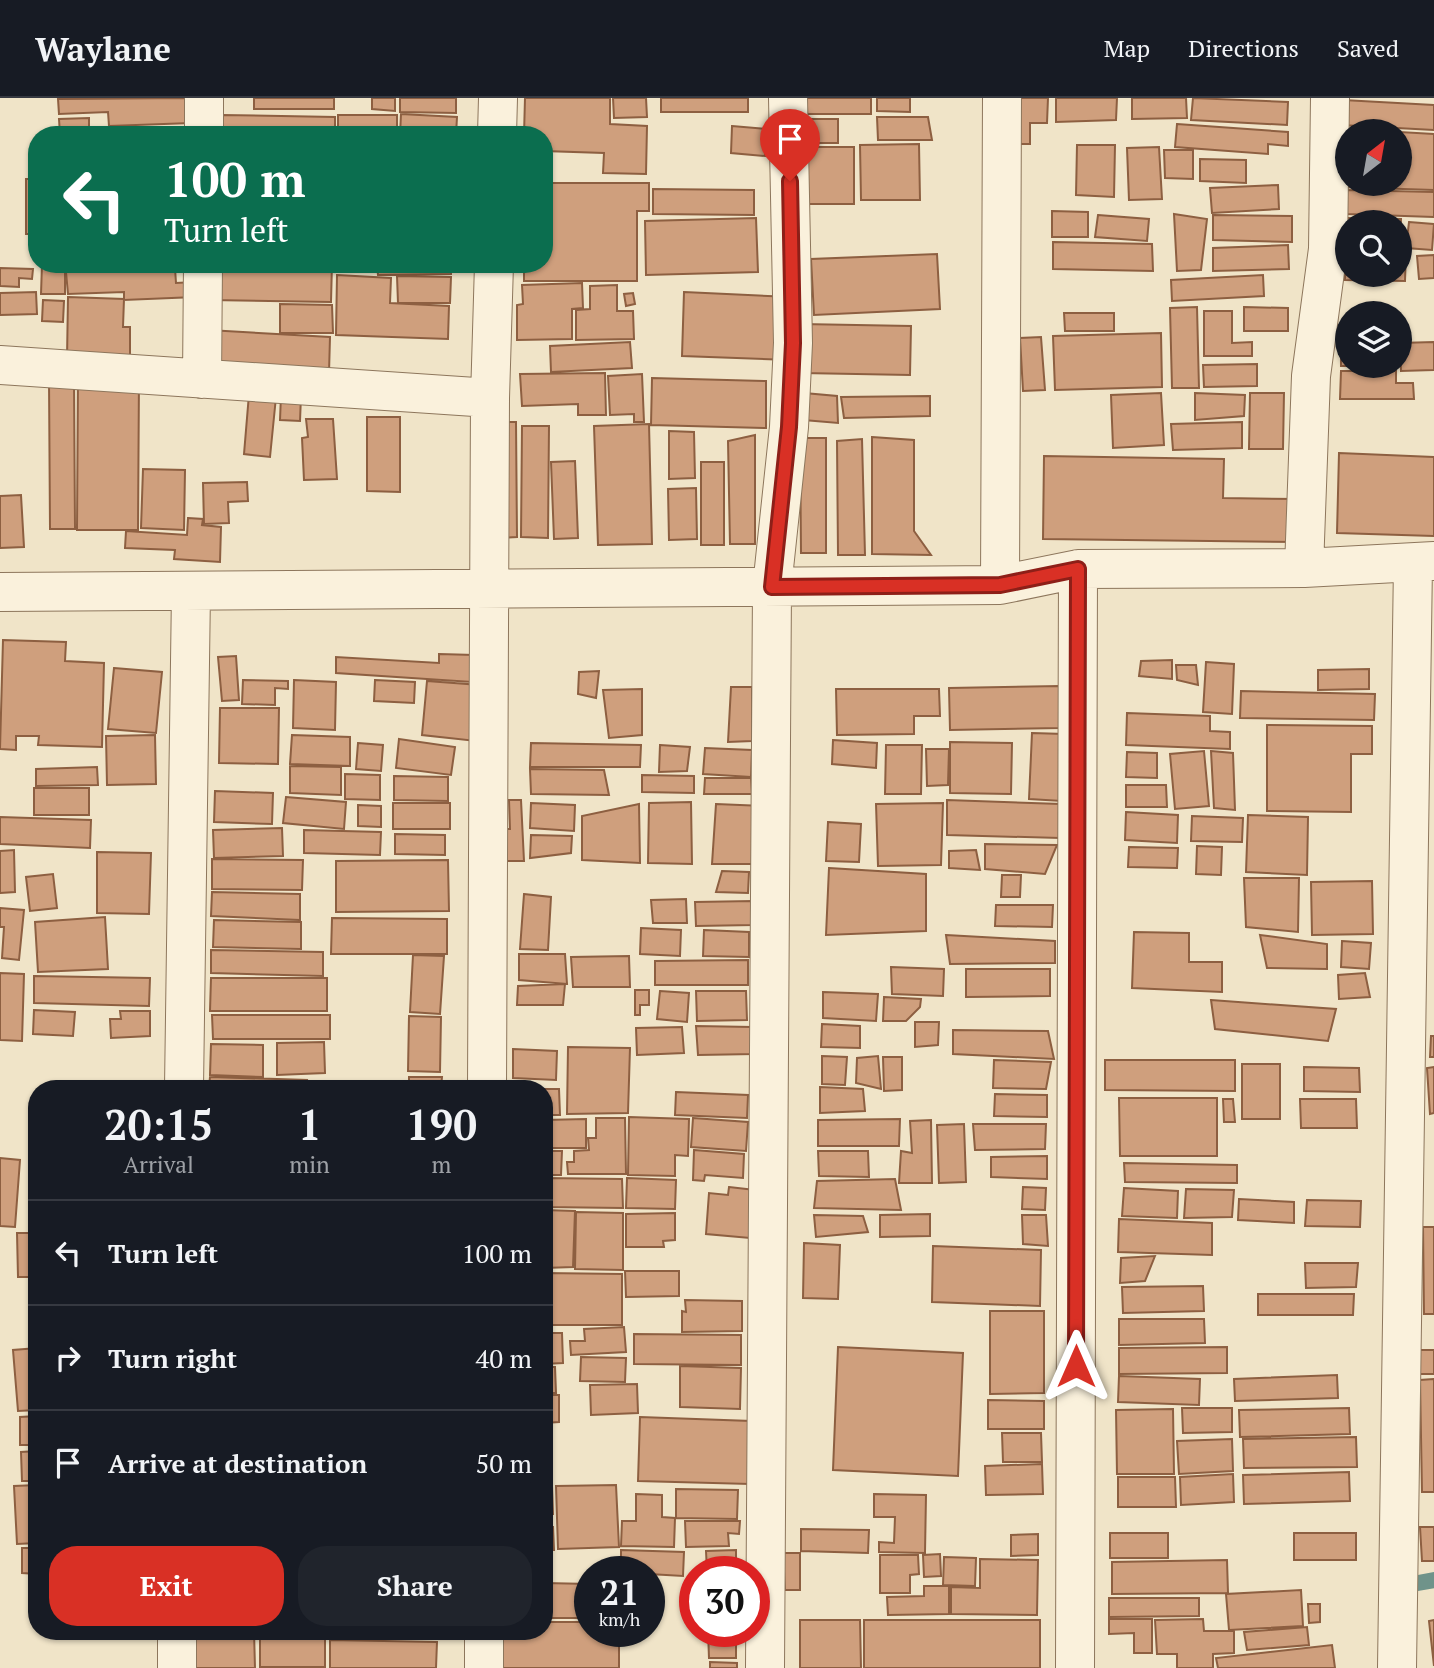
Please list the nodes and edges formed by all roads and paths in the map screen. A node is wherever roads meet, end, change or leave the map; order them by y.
1 (205, 98) edge
2 (498, 98) edge
3 (788, 98) edge
4 (1002, 98) edge
5 (1330, 98) edge
6 (204, 126) edge
7 (497, 126) edge
8 (203, 273) edge
9 (494, 273) edge
10 (0, 365) edge
11 (202, 379) junction
12 (490, 398) junction
13 (1424, 562) edge
14 (1304, 568) junction
15 (1078, 569) junction
16 (1000, 585) junction
17 (772, 587) junction
18 (489, 589) junction
19 (191, 591) junction
20 (0, 592) edge
21 (184, 1080) edge
22 (486, 1080) edge
23 (177, 1640) edge
24 (484, 1640) edge
25 (177, 1668) edge
26 (484, 1668) edge
27 (765, 1668) edge
28 (1075, 1668) edge
29 (1397, 1668) edge

1 - 6 street
2 - 7 street
3 - 17 street
4 - 16 street
5 - 14 street
8 - 11 street
9 - 12 street
10 - 11 street
11 - 12 street
12 - 18 street
13 - 14 street
13 - 29 street
14 - 15 street
15 - 16 street
15 - 28 street
16 - 17 street
17 - 18 street
17 - 27 street
18 - 19 street
18 - 22 street
19 - 20 street
19 - 21 street
23 - 25 street
24 - 26 street

